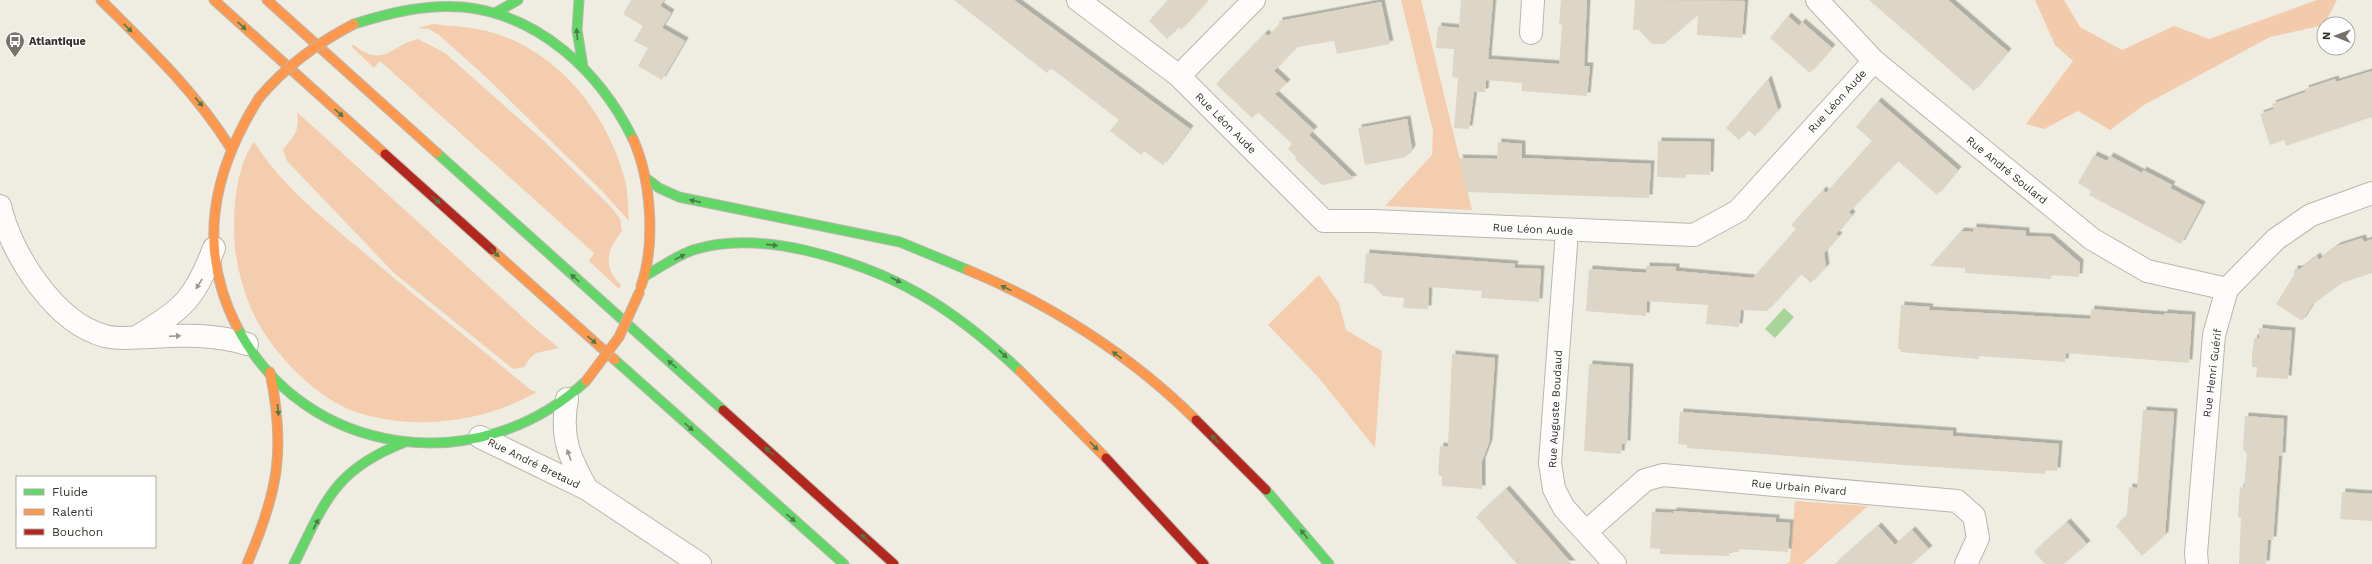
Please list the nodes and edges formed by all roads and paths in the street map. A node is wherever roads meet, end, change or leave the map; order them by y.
1 (100, 0) edge
2 (214, 0) edge
3 (267, 0) edge
4 (429, 0) edge
5 (518, 0) edge
6 (579, 0) edge
7 (1078, 0) edge
8 (1254, 0) edge
9 (1534, 0) edge
10 (1817, 0) edge
11 (442, 7) junction
12 (495, 13) junction
13 (1531, 33) dead end
14 (1874, 61) junction
15 (583, 67) junction
16 (1179, 76) junction
17 (230, 147) junction
18 (646, 178) junction
19 (2372, 193) edge
20 (0, 206) edge
21 (1567, 231) junction
22 (214, 248) junction
23 (645, 276) junction
24 (2227, 288) junction
25 (136, 337) junction
26 (246, 344) junction
27 (270, 372) junction
28 (567, 399) junction
29 (480, 437) junction
30 (403, 443) junction
31 (587, 489) junction
32 (1587, 531) junction
33 (247, 564) edge
34 (294, 564) edge
35 (700, 564) edge
36 (844, 564) edge
37 (894, 564) edge
38 (1204, 564) edge
39 (1329, 564) edge
40 (1616, 564) edge
41 (1966, 564) edge
42 (2197, 564) edge

1 -> 17 main road
2 -> 36 main road
37 -> 3 main road
4 - 11 main road
5 - 12 main road
15 -> 6 main road
7 - 16 street, Rue Léon Aude
8 - 16 street
9 - 13 street
10 - 14 street, Rue André Soulard
11 - 12 main road
11 - 17 main road, bridge
12 - 15 main road
14 - 21 street, Rue Léon Aude
14 - 24 street, Rue André Soulard
15 - 18 main road
16 - 21 street, Rue Léon Aude
17 - 22 main road
18 - 23 main road
39 -> 18 main road
19 - 24 street, Rue Henri Guérif
20 - 25 street
21 - 32 street, Rue Auguste Boudaud
22 -> 25 street
22 - 26 main road
23 - 28 main road, bridge
23 -> 38 main road
24 - 42 street, Rue Henri Guérif
25 -> 26 street
26 - 27 main road
27 - 30 main road
27 -> 33 main road
28 - 29 main road
31 -> 28 street, Rue André Bretaud
29 - 30 main road
29 - 31 street, Rue André Bretaud
34 -> 30 main road
31 - 35 street, Rue André Bretaud
32 - 40 street, Rue Auguste Boudaud
32 - 41 street, Rue Urbain Pivard

